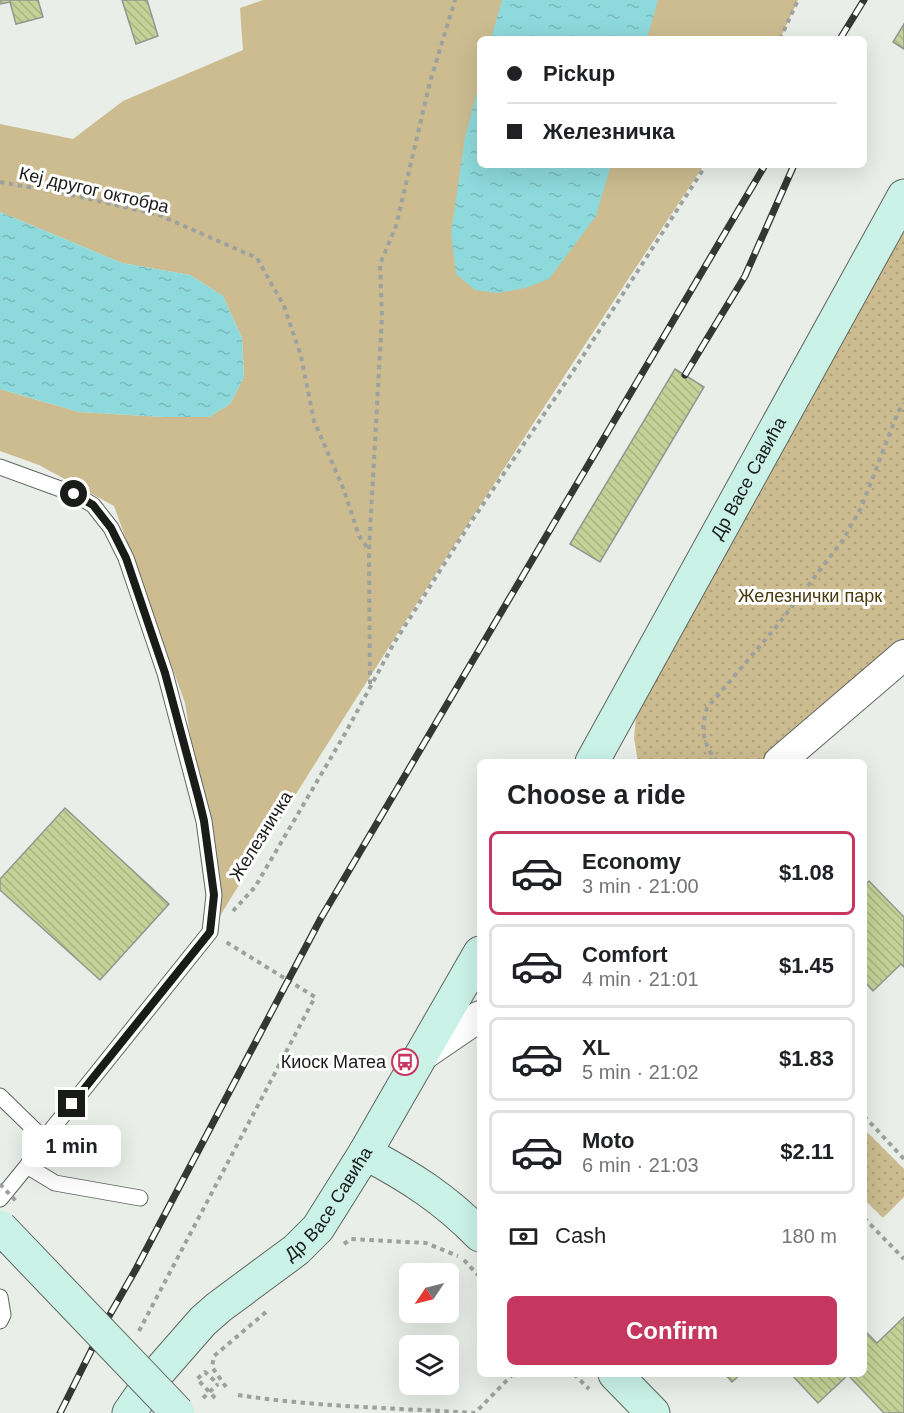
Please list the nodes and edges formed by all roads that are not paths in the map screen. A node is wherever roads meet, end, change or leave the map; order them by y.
1 (904, 196) edge
2 (0, 467) edge
3 (904, 655) edge
4 (601, 758) edge
5 (783, 759) edge
6 (477, 958) edge
7 (477, 1018) edge
8 (417, 1059) junction
9 (0, 1096) edge
10 (44, 1138) junction
11 (365, 1153) junction
12 (27, 1166) junction
13 (140, 1198) dead end
14 (0, 1199) edge
15 (0, 1227) edge
16 (477, 1229) edge
17 (0, 1297) edge
18 (0, 1321) edge
19 (618, 1377) edge
20 (188, 1402) edge
21 (129, 1413) edge
22 (653, 1413) edge

1 - 4 street, Др Васе Савића
2 - 10 lane
3 - 5 street
6 - 8 street, Др Васе Савића
7 - 8 street
8 - 11 street, Др Васе Савића
9 - 10 lane
10 - 12 lane
11 - 16 street
11 - 21 street, Др Васе Савића
12 - 13 lane
12 - 14 lane
15 - 20 street, bridge
17 - 18 lane
19 - 22 street

